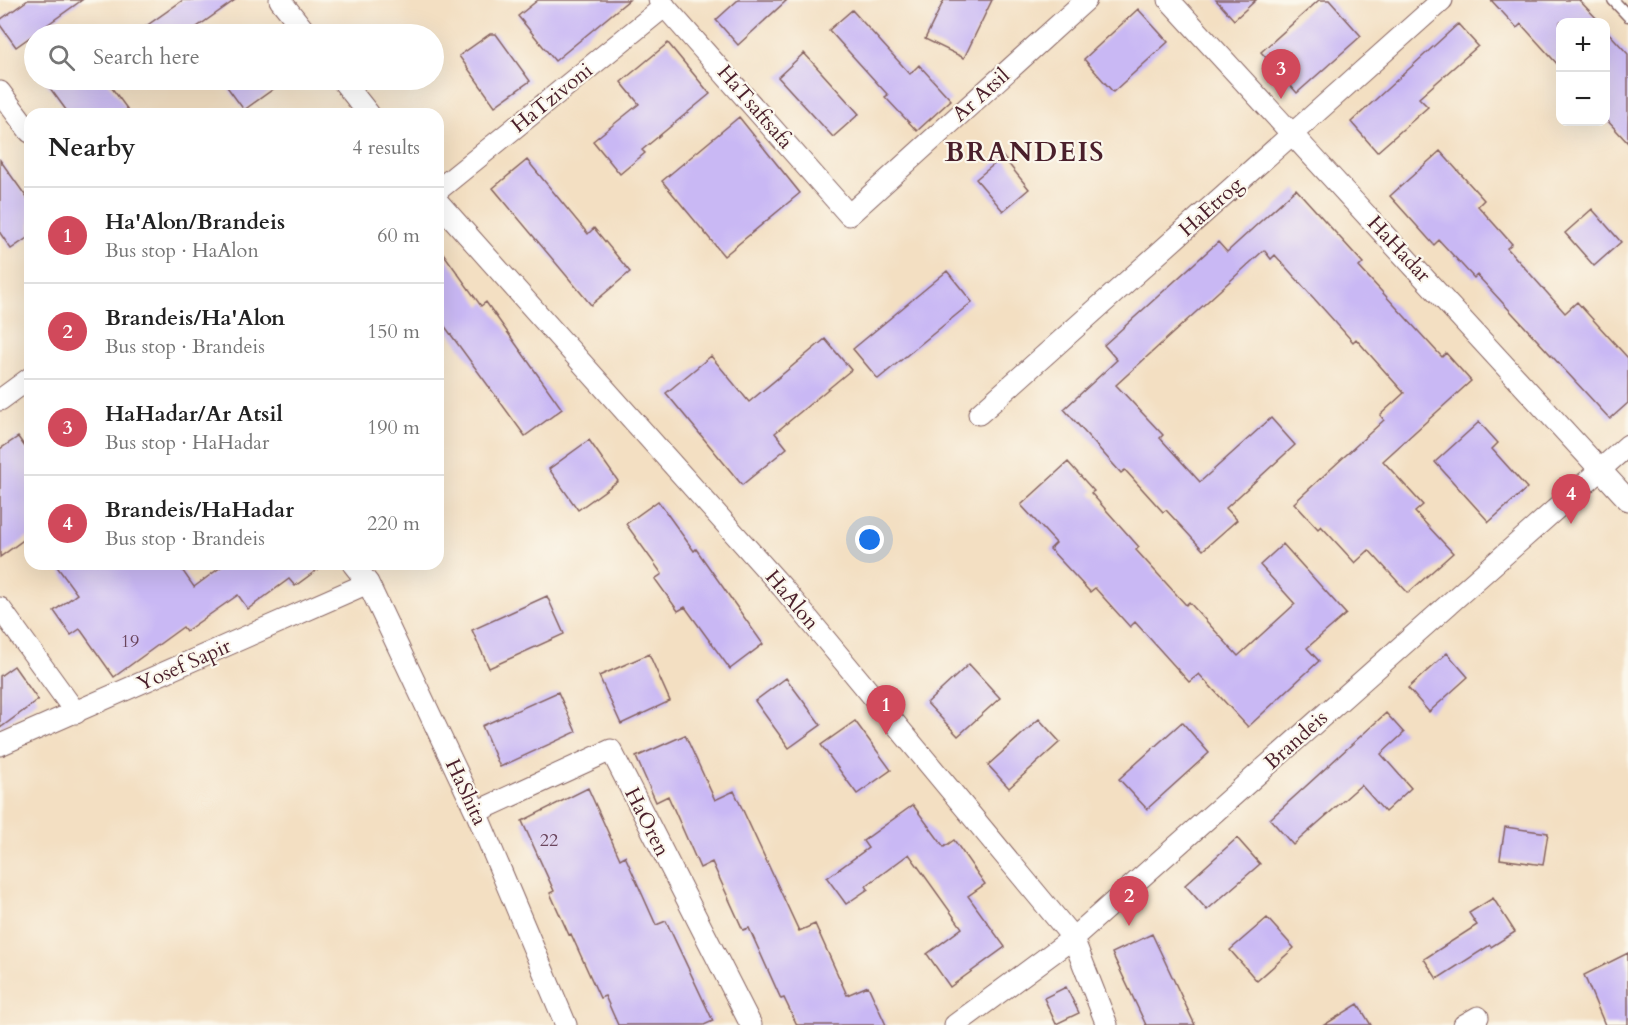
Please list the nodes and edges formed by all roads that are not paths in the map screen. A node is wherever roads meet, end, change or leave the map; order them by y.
1 (280, 0) edge
2 (1086, 0) edge
3 (1169, 0) edge
4 (1442, 0) edge
5 (1613, 0) edge
6 (662, 3) edge
7 (1628, 16) edge
8 (299, 24) edge
9 (350, 90) edge
10 (0, 92) edge
11 (364, 108) edge
12 (24, 124) edge
13 (1293, 134) junction
14 (444, 185) edge
15 (444, 209) edge
16 (849, 215) joint
17 (24, 382) edge
18 (0, 400) edge
19 (979, 414) dead end
20 (1628, 445) edge
21 (1601, 469) junction
22 (1628, 500) edge
23 (358, 570) edge
24 (368, 583) junction
25 (0, 608) edge
26 (76, 713) junction
27 (0, 745) edge
28 (476, 812) junction
29 (1073, 938) junction
30 (566, 1025) edge
31 (751, 1025) edge
32 (955, 1025) edge
33 (1107, 1025) edge

1 - 8 street
2 - 16 street, Ar Atsil
3 - 13 street, HaHadar
4 - 13 street, HaEtrog
5 - 7 lane
6 - 14 street, HaTzivoni
6 - 16 street, HaTsaftsafa
9 - 11 street
10 - 12 street
13 - 19 street, HaEtrog
13 - 21 street, HaHadar
15 - 29 street, HaAlon
17 - 18 street
20 - 21 street, Brandeis
21 - 22 street, HaHadar
21 - 29 street, Brandeis
23 - 24 street, HaShita
24 - 26 street, Yosef Sapir
24 - 28 street, HaShita
25 - 26 street
26 - 27 street, Yosef Sapir
28 - 30 street, HaShita
28 - 31 street, HaOren
29 - 32 street, Brandeis
29 - 33 street, HaAlon

